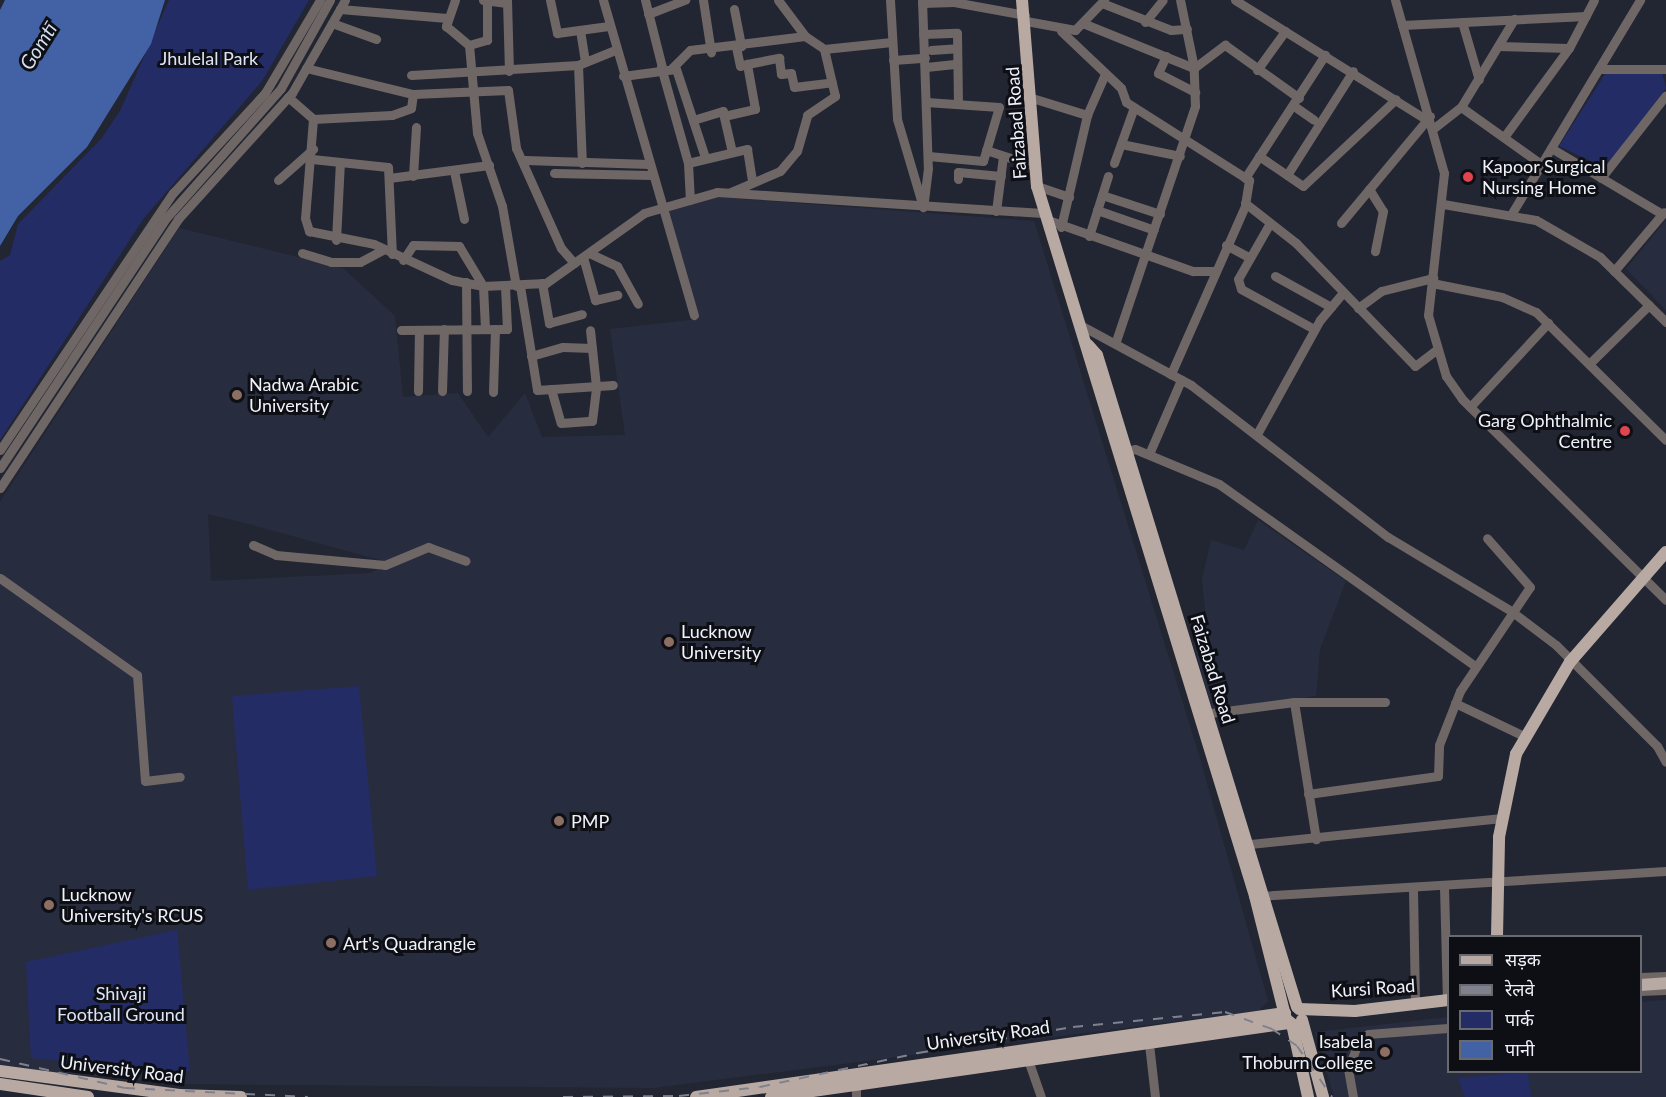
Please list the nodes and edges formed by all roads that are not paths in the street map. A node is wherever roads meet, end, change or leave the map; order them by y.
1 (314, 0) edge
2 (320, 0) edge
3 (330, 0) edge
4 (455, 0) edge
5 (549, 0) edge
6 (603, 0) edge
7 (645, 0) edge
8 (685, 0) edge
9 (703, 0) edge
10 (777, 0) edge
11 (890, 0) edge
12 (1022, 0) edge
13 (1163, 0) edge
14 (1180, 0) edge
15 (1235, 0) edge
16 (1395, 0) edge
17 (1594, 0) edge
18 (1640, 0) edge
19 (488, 1) edge
20 (947, 1) edge
21 (507, 2) edge
22 (922, 2) edge
23 (1103, 2) edge
24 (343, 5) edge
25 (734, 9) dead end
26 (648, 14) junction
27 (1586, 16) junction
28 (447, 18) junction
29 (1026, 18) junction
30 (1514, 19) junction
31 (1145, 22) junction
32 (1462, 22) junction
33 (332, 23) junction
34 (307, 24) junction
35 (1085, 24) junction
36 (1402, 25) junction
37 (609, 26) junction
38 (1187, 29) junction
39 (580, 30) junction
40 (1061, 31) junction
41 (1285, 31) junction
42 (923, 34) junction
43 (805, 36) junction
44 (376, 39) dead end
45 (892, 42) junction
46 (469, 45) junction
47 (739, 46) junction
48 (1498, 46) junction
49 (957, 48) junction
50 (1569, 48) junction
51 (824, 49) junction
52 (615, 50) junction
53 (711, 51) junction
54 (1325, 55) junction
55 (1166, 56) junction
56 (927, 58) junction
57 (893, 60) junction
58 (581, 64) junction
59 (747, 64) junction
60 (957, 64) junction
61 (306, 68) junction
62 (665, 68) junction
63 (1194, 68) junction
64 (1599, 69) junction
65 (1666, 69) edge
66 (1257, 70) junction
67 (509, 71) junction
68 (1353, 71) junction
69 (471, 72) junction
70 (1105, 74) junction
71 (411, 75) dead end
72 (623, 76) junction
73 (1479, 80) junction
74 (832, 82) junction
75 (1195, 92) junction
76 (473, 93) junction
77 (413, 94) junction
78 (1666, 95) edge
79 (288, 97) junction
80 (1032, 98) junction
81 (1396, 99) junction
82 (926, 102) junction
83 (1297, 102) junction
84 (958, 104) junction
85 (1134, 107) junction
86 (1461, 107) junction
87 (1087, 115) junction
88 (724, 116) junction
89 (313, 118) junction
90 (693, 120) junction
91 (1314, 120) dead end
92 (1430, 121) junction
93 (416, 127) dead end
94 (1504, 137) junction
95 (1186, 140) junction
96 (1121, 144) junction
97 (1551, 148) junction
98 (986, 150) junction
99 (732, 152) junction
100 (312, 154) junction
101 (928, 156) junction
102 (1004, 156) junction
103 (1180, 156) junction
104 (1259, 156) junction
105 (705, 157) junction
106 (958, 159) junction
107 (525, 160) junction
108 (340, 162) junction
109 (582, 163) junction
110 (688, 163) junction
111 (1114, 163) dead end
112 (649, 164) junction
113 (1541, 164) junction
114 (489, 165) junction
115 (1035, 166) junction
116 (454, 171) junction
117 (554, 173) dead end
118 (652, 175) junction
119 (1287, 175) junction
120 (413, 176) junction
121 (1001, 176) junction
122 (1108, 176) dead end
123 (389, 178) junction
124 (1245, 178) junction
125 (1601, 178) junction
126 (278, 180) dead end
127 (752, 181) junction
128 (1037, 186) junction
129 (1369, 189) junction
130 (731, 192) junction
131 (1102, 195) junction
132 (1069, 196) junction
133 (690, 200) junction
134 (1245, 203) junction
135 (1443, 204) junction
136 (923, 207) junction
137 (662, 209) junction
138 (1097, 210) junction
139 (996, 211) junction
140 (1664, 212) edge
141 (1512, 213) junction
142 (1160, 214) junction
143 (1047, 216) junction
144 (464, 219) dead end
145 (1270, 223) junction
146 (1341, 223) dead end
147 (1061, 227) junction
148 (1155, 230) junction
149 (1089, 236) junction
150 (336, 240) junction
151 (1226, 245) junction
152 (1375, 251) dead end
153 (388, 252) junction
154 (302, 253) dead end
155 (586, 255) junction
156 (1146, 255) junction
157 (1250, 258) junction
158 (403, 260) junction
159 (574, 263) junction
160 (1215, 271) junction
161 (1614, 272) junction
162 (1275, 276) dead end
163 (1433, 280) junction
164 (466, 282) junction
165 (542, 283) junction
166 (483, 285) junction
167 (505, 286) junction
168 (518, 286) junction
169 (1343, 293) junction
170 (617, 295) dead end
171 (638, 304) dead end
172 (1648, 305) junction
173 (1332, 307) junction
174 (1358, 308) junction
175 (582, 314) dead end
176 (694, 315) dead end
177 (1666, 322) edge
178 (1548, 323) junction
179 (1082, 326) junction
180 (444, 329) junction
181 (467, 329) junction
182 (490, 329) junction
183 (1314, 329) junction
184 (401, 330) dead end
185 (419, 330) junction
186 (590, 330) dead end
187 (1116, 341) junction
188 (592, 348) junction
189 (1435, 351) junction
190 (531, 356) junction
191 (1589, 364) junction
192 (1171, 374) junction
193 (1182, 380) junction
194 (613, 385) dead end
195 (596, 386) junction
196 (551, 389) junction
197 (418, 391) dead end
198 (442, 391) dead end
199 (467, 391) dead end
200 (493, 392) dead end
201 (1470, 407) junction
202 (1257, 434) junction
203 (1666, 440) edge
204 (0, 450) edge
205 (1122, 451) junction
206 (1149, 454) junction
207 (0, 468) edge
208 (0, 488) edge
209 (1486, 538) dead end
210 (253, 545) dead end
211 (1666, 552) edge
212 (466, 561) dead end
213 (1642, 577) junction
214 (0, 578) edge
215 (1666, 600) edge
216 (1511, 611) junction
217 (1570, 662) junction
218 (1475, 666) junction
219 (1294, 702) junction
220 (1385, 702) dead end
221 (1455, 703) junction
222 (1203, 714) junction
223 (1524, 736) junction
224 (1666, 762) edge
225 (180, 777) dead end
226 (1308, 794) junction
227 (1502, 818) junction
228 (1316, 839) junction
229 (1243, 844) junction
230 (1666, 872) edge
231 (1496, 883) junction
232 (1444, 887) junction
233 (1413, 889) junction
234 (1260, 896) junction
235 (1497, 935) edge
236 (1447, 973) edge
237 (1642, 977) edge
238 (1666, 983) edge
239 (1642, 985) edge
240 (1642, 992) edge
241 (1447, 1002) edge
242 (1447, 1002) edge
243 (1415, 1004) junction
244 (1294, 1015) junction
245 (1447, 1028) edge
246 (1149, 1044) junction
247 (1026, 1055) junction
248 (0, 1071) edge
249 (0, 1084) edge
250 (856, 1085) edge
251 (22, 1087) edge
252 (203, 1096) edge
253 (88, 1097) edge
254 (241, 1097) edge
255 (696, 1097) edge
256 (771, 1097) edge
257 (1041, 1097) edge
258 (1155, 1097) edge
259 (1308, 1097) edge
260 (1323, 1097) edge
261 (1353, 1097) edge

1 - 34 street
2 - 34 street
3 - 207 street
4 - 28 street
5 - 39 street
6 - 37 street
7 - 26 street
8 - 26 street
9 - 53 street
10 - 43 street
11 - 45 street
12 - 29 main road, Faizabad Road
13 - 31 street
14 - 38 street
15 - 41 street
16 - 36 street
17 - 27 street
18 - 64 street
19 - 21 street
19 - 46 street
20 - 22 street
20 - 29 street
21 - 67 street
22 - 42 street
23 - 31 street
23 - 35 street
24 - 28 street
24 - 33 street
25 - 47 street
26 - 62 street
27 - 30 street
27 - 50 street
28 - 46 street
29 - 40 street
29 - 80 main road, Faizabad Road
30 - 32 street
30 - 48 street
31 - 38 street
32 - 36 street
32 - 73 street
33 - 44 street
33 - 61 street
34 - 204 street
35 - 40 street
35 - 55 street
36 - 92 street
37 - 39 street
37 - 52 street
38 - 63 street
39 - 58 street
40 - 70 street
41 - 54 street
41 - 66 street
42 - 49 street
42 - 56 street
43 - 47 street
43 - 51 street
45 - 51 street
45 - 57 street
46 - 69 street
47 - 53 street
47 - 59 street
48 - 50 street
48 - 73 street
49 - 56 street
49 - 60 street
50 - 94 street
51 - 74 street
52 - 58 street
52 - 72 street
53 - 62 street
54 - 68 street
54 - 83 street
55 - 63 street
55 - 75 street
56 - 57 street
56 - 60 street
56 - 82 street
57 - 136 street
58 - 67 street
58 - 109 street
59 - 74 street
59 - 88 street
60 - 84 street
61 - 77 street
61 - 79 street
62 - 72 street
62 - 90 street
62 - 110 street
63 - 66 street
63 - 75 street
64 - 65 street
64 - 97 street
66 - 83 street
67 - 69 street
68 - 81 street
68 - 119 street
69 - 71 street
69 - 76 street
70 - 85 street
70 - 87 street
72 - 112 street
73 - 86 street
74 - 127 street
75 - 95 street
76 - 77 street
76 - 107 street
76 - 114 street
77 - 89 street
78 - 125 street
79 - 89 street
79 - 208 street
80 - 87 street
80 - 115 main road, Faizabad Road
81 - 92 street
81 - 119 street
82 - 84 street
82 - 101 street
83 - 91 street
83 - 104 street
84 - 98 street
85 - 95 street
85 - 96 street
86 - 92 street
86 - 94 street
87 - 132 street
88 - 90 street
88 - 99 street
89 - 100 street
90 - 105 street
92 - 129 street
92 - 135 street
93 - 120 street
94 - 113 street
95 - 103 street
95 - 124 street
96 - 103 street
96 - 111 street
97 - 113 street
97 - 125 street
98 - 102 street
98 - 106 street
99 - 105 street
99 - 127 street
100 - 108 street
100 - 126 street
100 - 150 street
101 - 106 street
101 - 136 street
102 - 115 street
102 - 121 street
103 - 142 street
104 - 119 street
104 - 124 street
105 - 110 street
106 - 121 street
107 - 109 street
107 - 159 street
108 - 123 street
108 - 150 street
109 - 112 street
110 - 133 street
112 - 118 street
113 - 141 street
114 - 116 street
114 - 168 street
115 - 128 main road, Faizabad Road
116 - 120 street
116 - 144 street
117 - 118 street
118 - 137 street
120 - 123 street
121 - 139 street
122 - 131 street
123 - 153 street
124 - 134 street
125 - 140 street
127 - 130 street
128 - 132 street
128 - 143 main road, Faizabad Road
129 - 146 street
129 - 152 street
130 - 133 street
130 - 136 street
131 - 138 street
131 - 142 street
132 - 147 street
133 - 137 street
134 - 145 street
134 - 151 street
135 - 141 street
135 - 163 street
136 - 139 street
137 - 155 street
137 - 176 street
138 - 148 street
138 - 149 street
139 - 143 street
140 - 161 street
141 - 161 street
142 - 148 street
143 - 147 street
143 - 179 main road, Faizabad Road
145 - 157 street
145 - 169 street
147 - 149 street
148 - 156 street
149 - 156 street
150 - 153 street
151 - 157 street
151 - 160 street
153 - 154 street
153 - 158 street
155 - 159 street
155 - 170 street
155 - 171 street
156 - 160 street
156 - 187 street
157 - 183 street
158 - 164 street
158 - 166 street
159 - 165 street
160 - 192 street
161 - 172 street
162 - 173 street
163 - 174 street
163 - 178 street
163 - 189 street
164 - 166 street
164 - 181 street
165 - 168 street
165 - 175 street
166 - 167 street
166 - 182 street
167 - 168 street
167 - 182 street
168 - 190 street
169 - 173 street
169 - 174 street
172 - 177 street
172 - 191 street
173 - 183 street
174 - 189 street
178 - 191 street
178 - 201 street
179 - 187 street
179 - 205 main road, Faizabad Road
180 - 181 street
180 - 185 street
180 - 198 street
181 - 182 street
181 - 199 street
182 - 200 street
183 - 202 street
184 - 185 street
185 - 197 street
186 - 188 street
187 - 192 street
188 - 190 street
188 - 195 street
189 - 201 street
190 - 196 street
191 - 203 street
192 - 193 street
193 - 202 street
193 - 206 street
194 - 195 street
195 - 196 street
195 - 196 street
201 - 213 street
202 - 216 street
205 - 206 street
205 - 222 main road, Faizabad Road
206 - 218 street
209 - 216 street
210 - 212 street
211 - 213 main road
213 - 215 street
213 - 217 main road
214 - 225 street
216 - 217 street
216 - 218 street
217 - 223 main road
217 - 224 street
218 - 221 street
219 - 220 street
219 - 222 street
219 - 226 street
221 - 223 street
221 - 226 street
222 - 229 main road, Faizabad Road
223 - 227 main road
226 - 228 street
227 - 228 street
227 - 231 main road
228 - 229 street
229 - 234 main road, Faizabad Road
230 - 231 street
231 - 232 street
231 - 235 main road
232 - 233 street
232 - 236 street
233 - 234 street
233 - 243 street
234 - 244 main road, Faizabad Road
237 - 238 street
238 - 239 main road
238 - 240 street
241 - 243 main road, Kursi Road
242 - 244 main road, Kursi Road
243 - 244 main road, Kursi Road
244 - 246 main road, University Road
244 - 247 main road, University Road
244 - 259 main road, Faizabad Road
244 - 260 main road, Faizabad Road
245 - 261 street
246 - 247 main road, University Road
246 - 258 street
247 - 250 main road, University Road
247 - 257 street
248 - 251 main road, University Road
249 - 251 main road, University Road
250 - 255 main road, University Road
250 - 256 main road, University Road
251 - 252 main road, University Road
251 - 253 main road, University Road
252 - 254 main road, University Road

